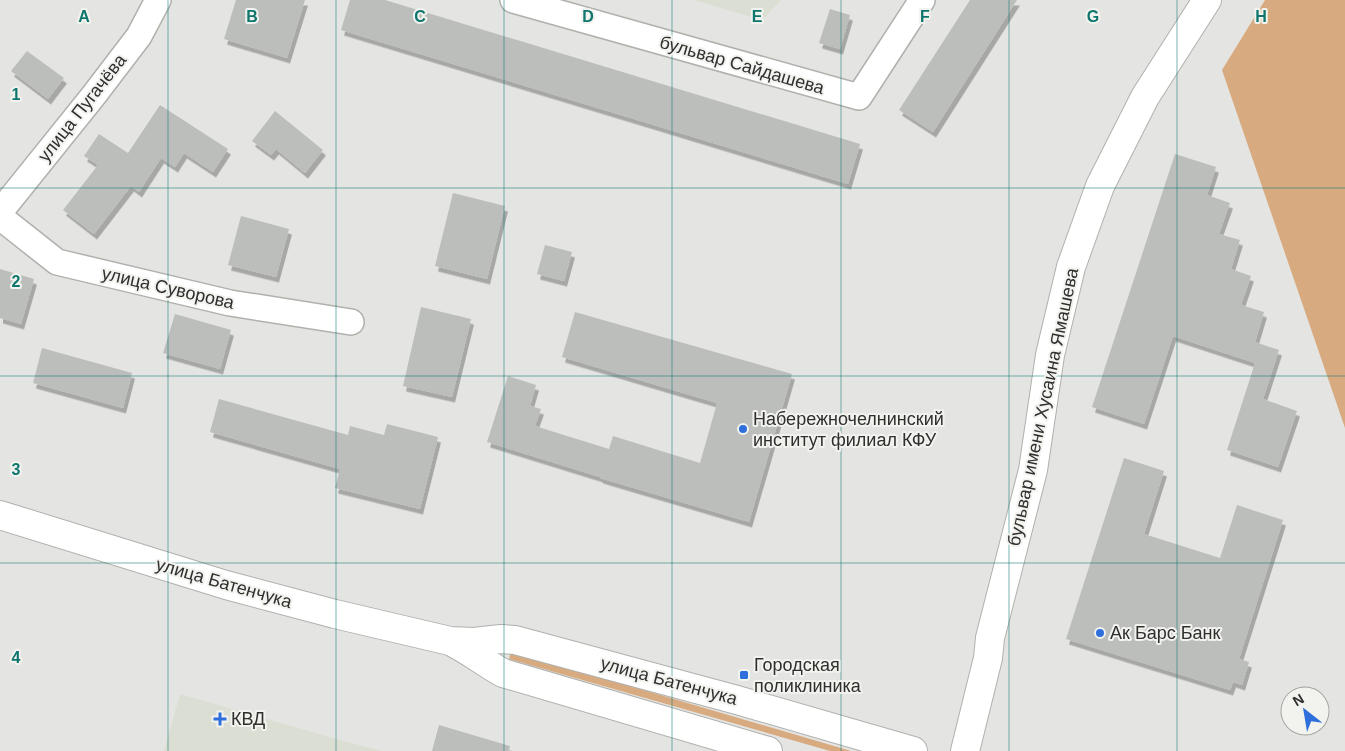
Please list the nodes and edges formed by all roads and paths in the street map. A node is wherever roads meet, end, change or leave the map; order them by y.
1 (158, 0) edge
2 (513, 0) edge
3 (922, 0) edge
4 (1207, 0) edge
5 (0, 212) edge
6 (0, 217) edge
7 (351, 322) dead end
8 (0, 514) edge
9 (450, 641) junction
10 (883, 747) edge
11 (768, 751) edge
12 (914, 751) edge
13 (965, 751) edge

1 - 5 street, улица Пугачёва
2 - 3 street, бульвар Сайдашева
4 - 13 main road, бульвар имени Хусаина Ямашева
6 - 7 street, улица Суворова
8 - 9 main road, улица Батенчука
9 - 10 main road, улица Батенчука
9 - 11 main road, улица Батенчука
10 - 12 main road, улица Батенчука

